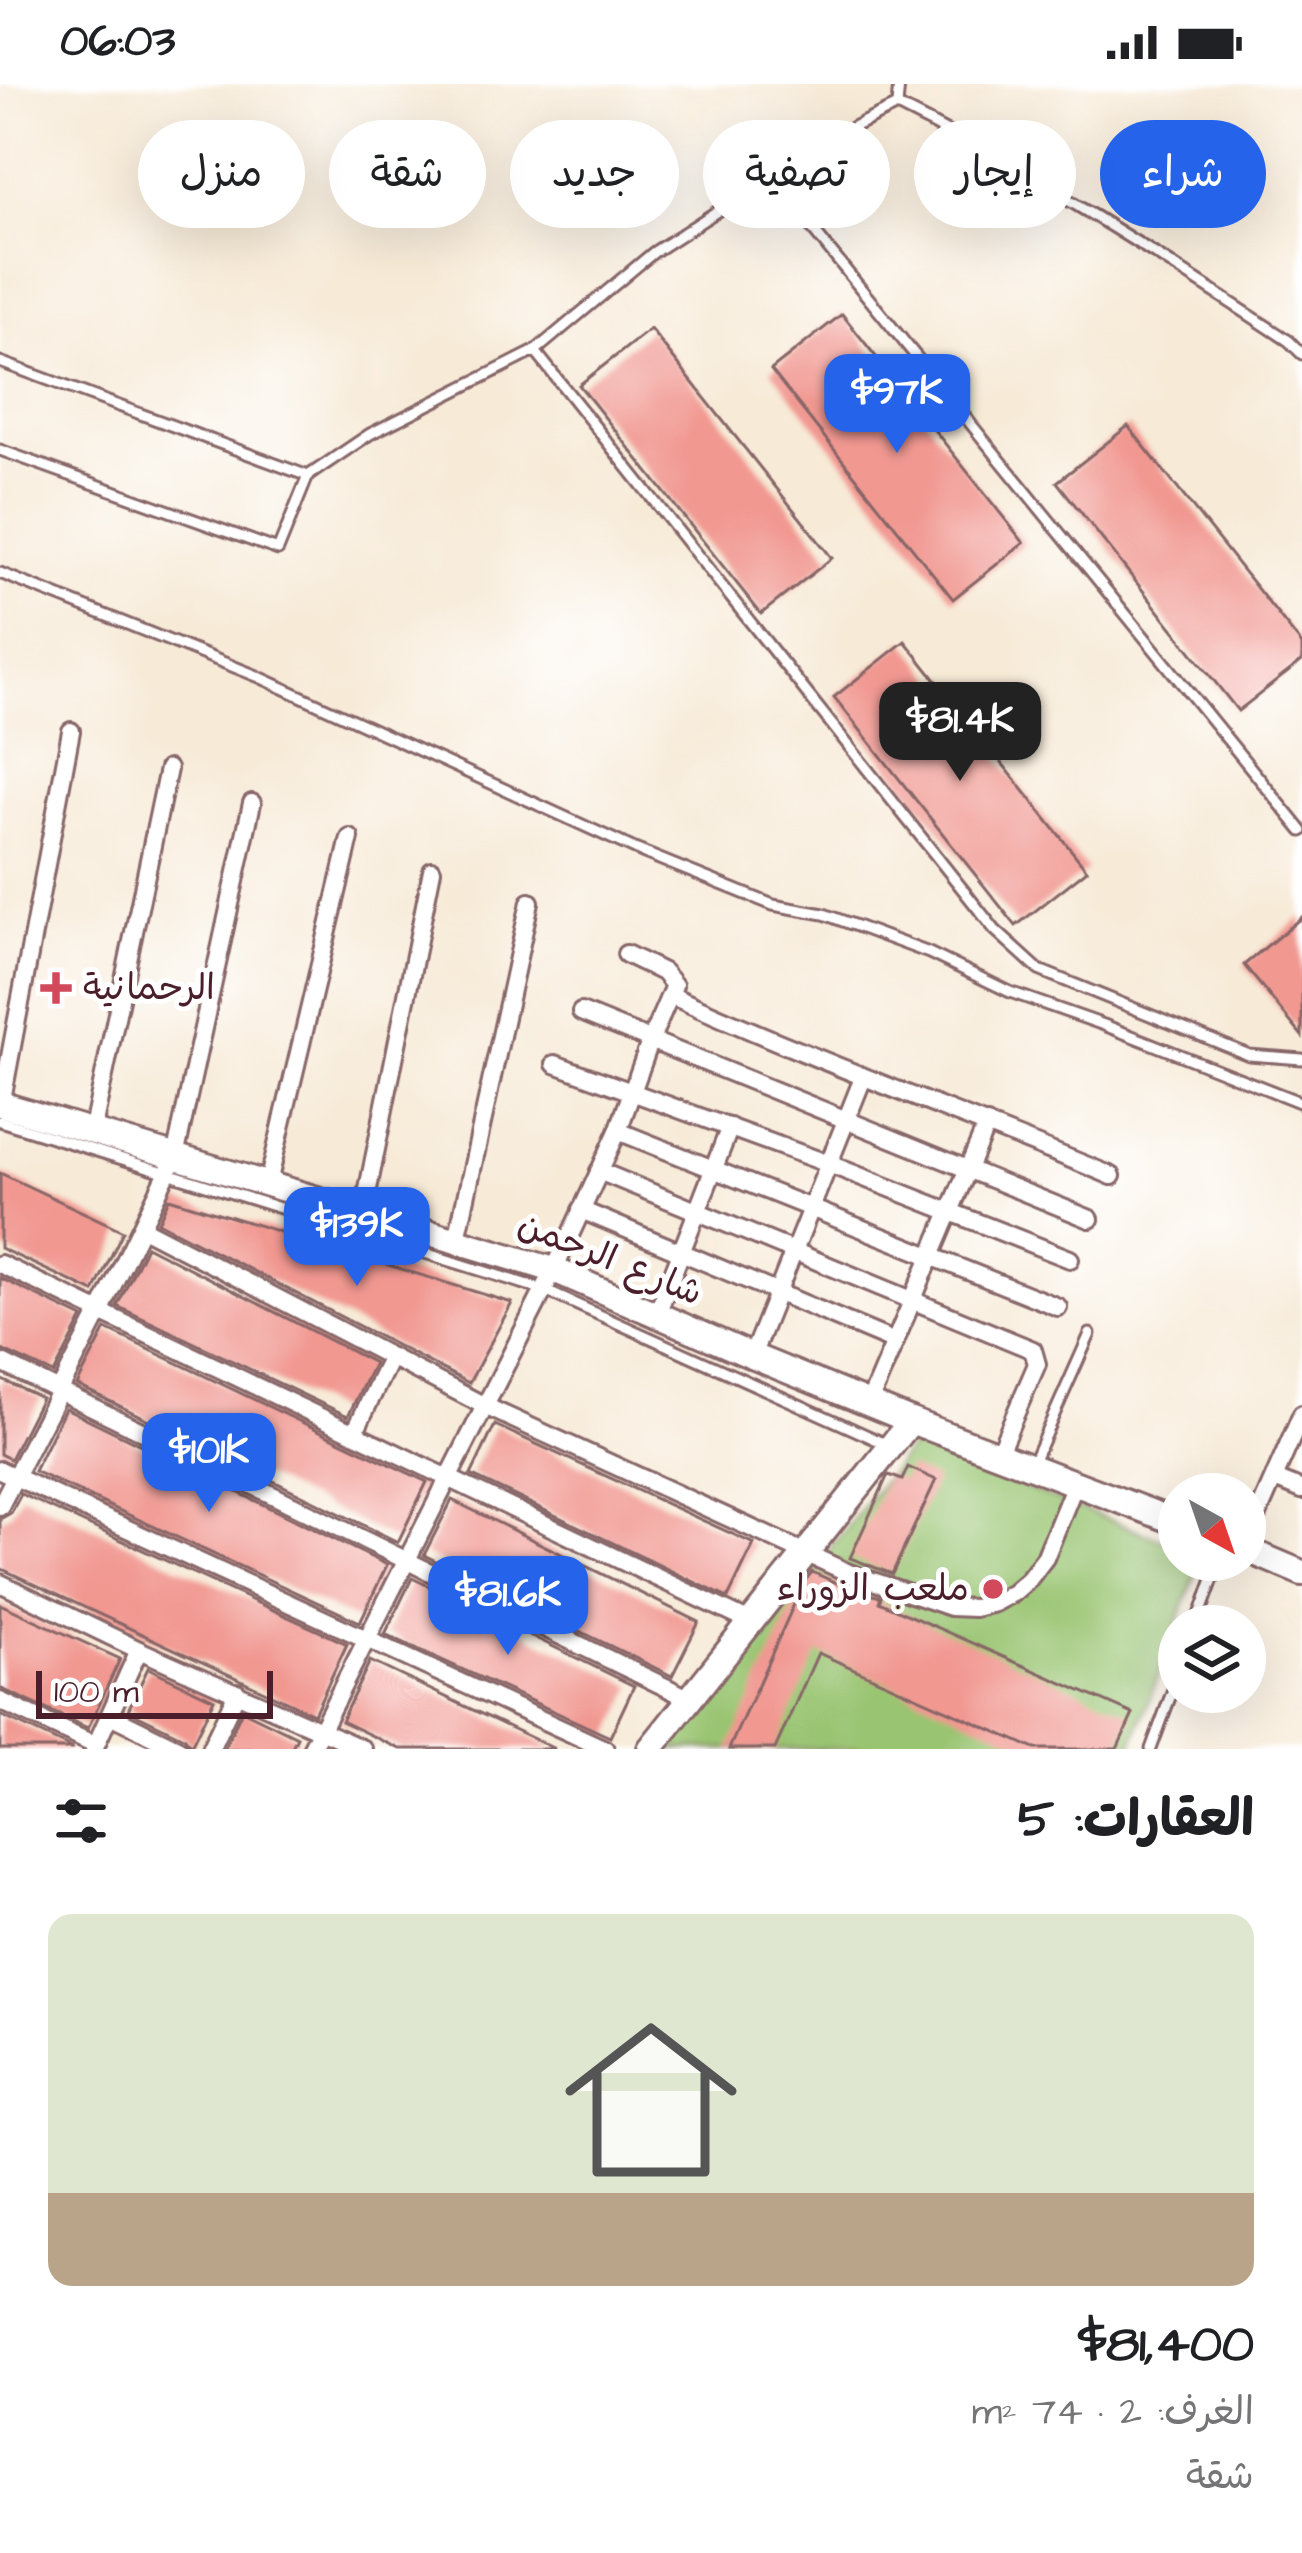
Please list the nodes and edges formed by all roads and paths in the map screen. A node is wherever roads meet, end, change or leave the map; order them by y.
1 (899, 84) edge
2 (897, 106) junction
3 (868, 120) edge
4 (703, 220) edge
5 (811, 228) edge
6 (535, 351) junction
7 (1302, 354) edge
8 (0, 362) edge
9 (0, 450) edge
10 (308, 476) junction
11 (0, 573) edge
12 (71, 731) dead end
13 (168, 769) dead end
14 (252, 803) dead end
15 (1302, 831) edge
16 (350, 838) dead end
17 (432, 871) dead end
18 (530, 902) dead end
19 (626, 953) dead end
20 (670, 995) junction
21 (580, 1012) dead end
22 (651, 1039) junction
23 (1302, 1059) edge
24 (555, 1064) dead end
25 (863, 1078) junction
26 (634, 1092) junction
27 (1302, 1103) edge
28 (0, 1104) edge
29 (846, 1120) junction
30 (0, 1121) edge
31 (987, 1124) junction
32 (730, 1127) junction
33 (618, 1131) junction
34 (92, 1133) junction
35 (829, 1164) junction
36 (171, 1165) junction
37 (713, 1169) junction
38 (968, 1169) junction
39 (599, 1172) junction
40 (1112, 1176) dead end
41 (268, 1183) junction
42 (811, 1208) junction
43 (581, 1210) junction
44 (696, 1211) junction
45 (950, 1212) junction
46 (363, 1214) junction
47 (1090, 1219) dead end
48 (142, 1228) junction
49 (457, 1239) junction
50 (794, 1251) junction
51 (682, 1252) junction
52 (931, 1256) junction
53 (1070, 1259) dead end
54 (0, 1264) edge
55 (549, 1280) junction
56 (777, 1292) junction
57 (913, 1300) junction
58 (1058, 1307) dead end
59 (100, 1312) junction
60 (657, 1314) junction
61 (1090, 1334) dead end
62 (895, 1342) junction
63 (752, 1356) junction
64 (391, 1357) junction
65 (0, 1362) edge
66 (59, 1391) junction
67 (869, 1403) junction
68 (485, 1406) junction
69 (1302, 1414) edge
70 (910, 1421) junction
71 (354, 1433) junction
72 (1297, 1440) edge
73 (891, 1446) junction
74 (998, 1454) junction
75 (1030, 1467) junction
76 (7, 1473) edge
77 (448, 1478) junction
78 (1276, 1479) junction
79 (1075, 1484) junction
80 (1302, 1490) edge
81 (1266, 1501) edge
82 (0, 1506) edge
83 (1158, 1515) edge
84 (808, 1553) junction
85 (1266, 1556) edge
86 (406, 1562) junction
87 (1302, 1573) edge
88 (0, 1583) edge
89 (752, 1623) junction
90 (366, 1640) junction
91 (140, 1649) junction
92 (237, 1692) junction
93 (688, 1698) junction
94 (0, 1701) edge
95 (1164, 1713) edge
96 (110, 1715) junction
97 (321, 1730) junction
98 (94, 1747) edge
99 (179, 1749) edge
100 (210, 1749) edge
101 (311, 1749) edge
102 (363, 1749) edge
103 (605, 1749) edge
104 (650, 1749) edge
105 (1151, 1749) edge

1 - 2 lane
2 - 3 lane
2 - 7 lane
4 - 6 lane
5 - 15 lane
6 - 10 lane
6 - 23 lane
8 - 10 lane
9 - 10 lane
11 - 27 lane
12 - 28 street
13 - 34 street
14 - 36 street
16 - 41 street
17 - 46 street
18 - 49 street
19 - 20 street
20 - 22 street
20 - 25 street
21 - 22 street
22 - 26 street
22 - 29 street
24 - 26 street
25 - 29 street
25 - 31 street
26 - 32 street
26 - 33 street
28 - 34 street, شارع الرحمن
29 - 35 street
29 - 38 street
30 - 36 lane
31 - 38 street
31 - 40 street
32 - 35 street
32 - 37 street
33 - 37 street
33 - 39 street
34 - 36 street, شارع الرحمن
35 - 42 street
35 - 45 street
36 - 41 street, شارع الرحمن
36 - 48 street
36 - 55 lane
37 - 42 street
37 - 44 street
38 - 45 street
38 - 47 street
39 - 43 street
39 - 44 street
41 - 46 street, شارع الرحمن
42 - 50 street
42 - 52 street
43 - 51 street
43 - 55 street
44 - 50 street
44 - 51 street
45 - 52 street
45 - 53 street
46 - 49 street, شارع الرحمن
48 - 59 street
48 - 64 street
49 - 55 street, شارع الرحمن
50 - 56 street
50 - 57 street
51 - 56 street
51 - 60 street
52 - 57 street
52 - 58 street
54 - 59 street
55 - 60 street, شارع الرحمن
55 - 68 street
55 - 73 lane
56 - 62 street
56 - 63 street
57 - 62 street
57 - 74 street
59 - 66 street
59 - 71 street
60 - 63 street, شارع الرحمن
61 - 75 lane
62 - 67 street
63 - 67 street, شارع الرحمن
64 - 68 street
64 - 71 street
65 - 66 street
66 - 76 street
66 - 86 street
67 - 70 street, شارع الرحمن
68 - 77 street
68 - 84 street
69 - 72 street
70 - 73 street
70 - 74 street, شارع الرحمن
71 - 77 street
72 - 78 street
73 - 84 street
74 - 75 street, شارع الرحمن
75 - 79 street, شارع الرحمن
76 - 82 street
76 - 90 street
77 - 86 street
77 - 89 street
78 - 80 street
78 - 81 street
79 - 83 street, شارع الرحمن
79 - 84 street
84 - 89 street
85 - 87 street
86 - 90 street
86 - 93 street
88 - 91 street
89 - 93 street
90 - 97 street
90 - 103 street
91 - 92 street
91 - 96 street
92 - 97 street
92 - 100 street
93 - 104 street
94 - 98 street
95 - 105 lane
96 - 98 street
96 - 99 street
97 - 101 street
97 - 102 street

